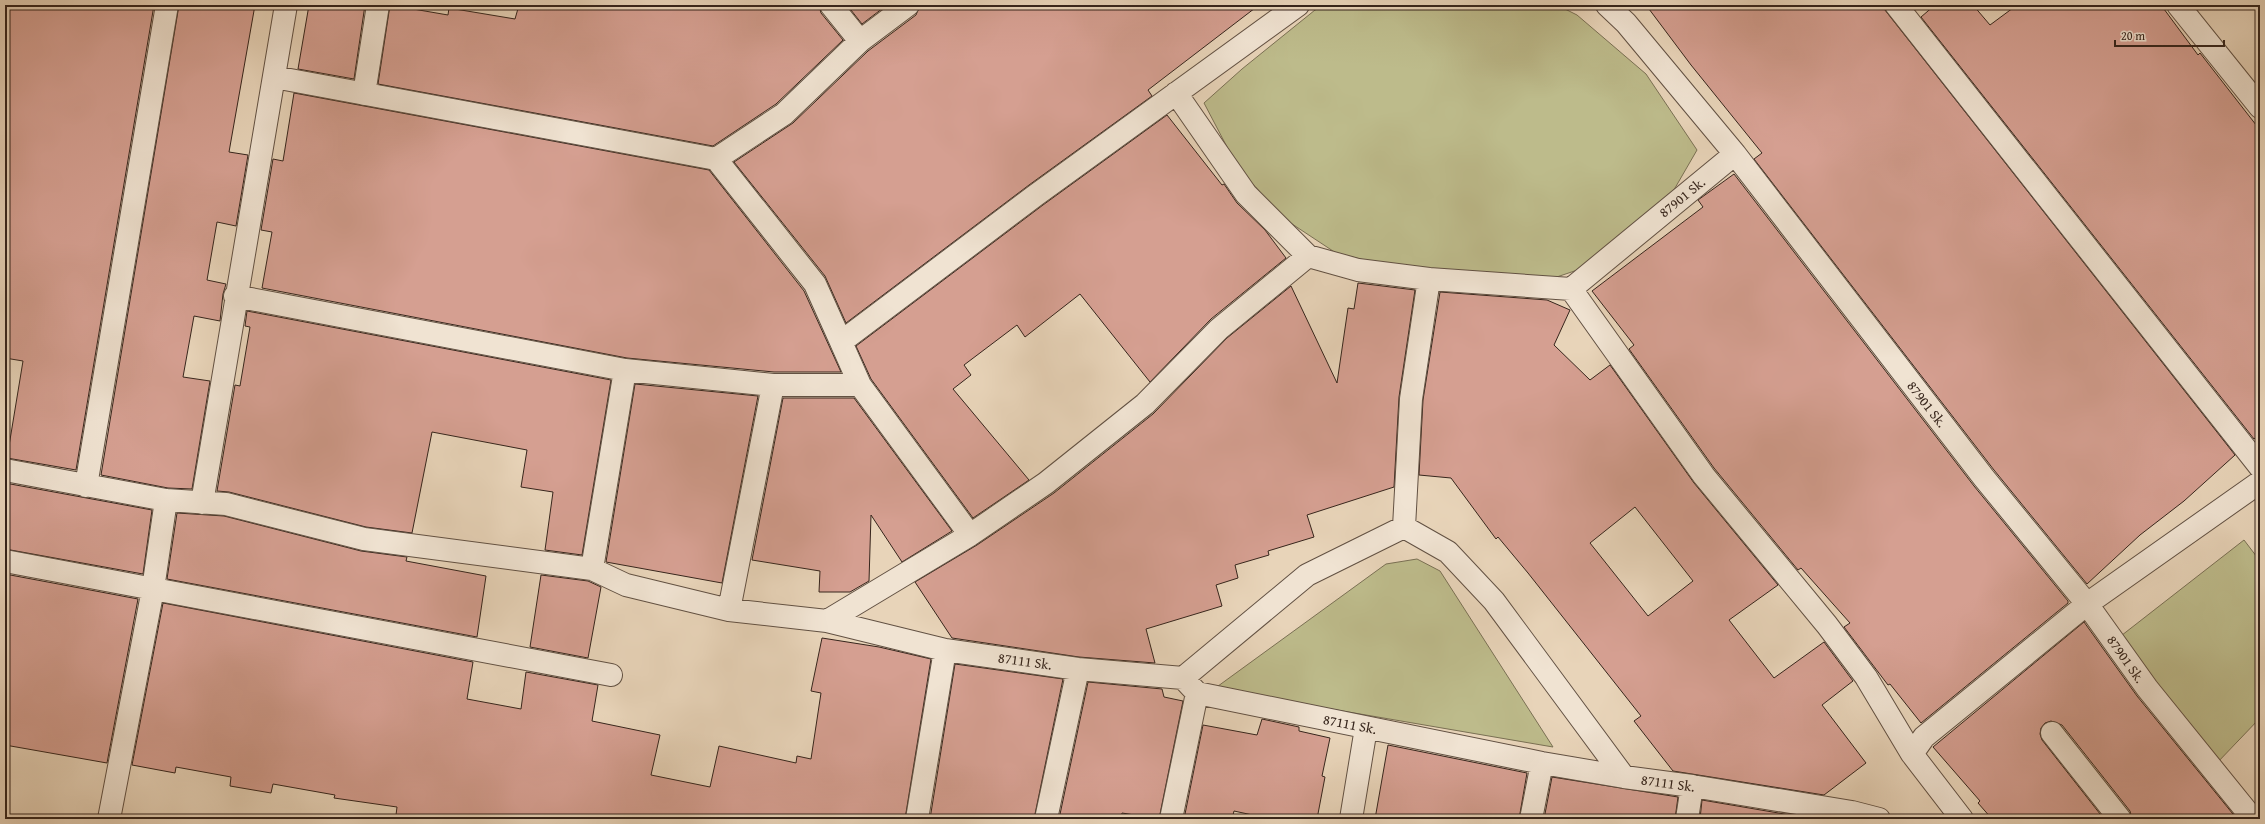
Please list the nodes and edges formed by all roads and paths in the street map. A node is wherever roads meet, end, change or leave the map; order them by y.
1 (167, 5) edge
2 (286, 5) edge
3 (378, 5) edge
4 (831, 5) edge
5 (908, 5) edge
6 (1298, 5) edge
7 (1607, 5) edge
8 (1896, 5) edge
9 (2178, 5) edge
10 (860, 41) junction
11 (274, 77) junction
12 (364, 94) junction
13 (1176, 94) junction
14 (2260, 107) edge
15 (1735, 154) junction
16 (716, 159) junction
17 (1308, 256) junction
18 (1429, 279) junction
19 (1570, 288) junction
20 (235, 296) junction
21 (841, 342) junction
22 (625, 370) junction
23 (773, 385) junction
24 (860, 385) junction
25 (2260, 467) edge
26 (5, 470) edge
27 (2260, 482) edge
28 (86, 486) junction
29 (166, 500) junction
30 (202, 503) junction
31 (1404, 527) junction
32 (970, 535) junction
33 (5, 561) edge
34 (592, 569) junction
35 (153, 589) junction
36 (2087, 604) junction
37 (729, 610) junction
38 (827, 621) junction
39 (945, 650) junction
40 (1078, 669) junction
41 (611, 675) dead end
42 (1190, 686) junction
43 (1366, 728) junction
44 (2052, 733) dead end
45 (1912, 754) junction
46 (1542, 763) junction
47 (1624, 777) junction
48 (1692, 786) junction
49 (1851, 816) edge
50 (109, 819) edge
51 (917, 819) edge
52 (1046, 819) edge
53 (1171, 819) edge
54 (1351, 819) edge
55 (1531, 819) edge
56 (1687, 819) edge
57 (1879, 819) edge
58 (1962, 819) edge
59 (2120, 819) edge
60 (2253, 819) edge

1 - 28 street
2 - 11 street
3 - 12 street
4 - 10 street
5 - 10 street
6 - 13 street
7 - 15 street
8 - 25 street
9 - 14 street
10 - 16 street
11 - 12 street
11 - 20 street
12 - 16 street
13 - 17 street
13 - 21 street
15 - 19 street, 87901 Sk.
15 - 36 street, 87901 Sk.
16 - 21 street
17 - 18 street
17 - 32 street
18 - 19 street
18 - 31 street
19 - 45 street
20 - 22 street
20 - 30 street
21 - 24 street
22 - 23 street
22 - 34 street
23 - 24 street
23 - 37 street
24 - 32 street
26 - 28 street, 87111 Sk.
27 - 36 street
28 - 29 street, 87111 Sk.
29 - 30 street, 87111 Sk.
29 - 35 street
30 - 34 street, 87111 Sk.
31 - 42 street
31 - 47 street
32 - 38 street
33 - 35 street
34 - 37 street, 87111 Sk.
35 - 41 street
35 - 50 street
36 - 45 street
36 - 60 street, 87901 Sk.
37 - 38 street, 87111 Sk.
38 - 39 street, 87111 Sk.
39 - 40 street, 87111 Sk.
39 - 51 street
40 - 42 street, 87111 Sk.
40 - 52 street
42 - 43 street, 87111 Sk.
42 - 53 street
43 - 46 street, 87111 Sk.
43 - 54 street
44 - 59 street
45 - 58 street
46 - 47 street, 87111 Sk.
46 - 55 street
47 - 48 street, 87111 Sk.
48 - 49 street, 87111 Sk.
48 - 56 street
49 - 57 street, 87111 Sk.

